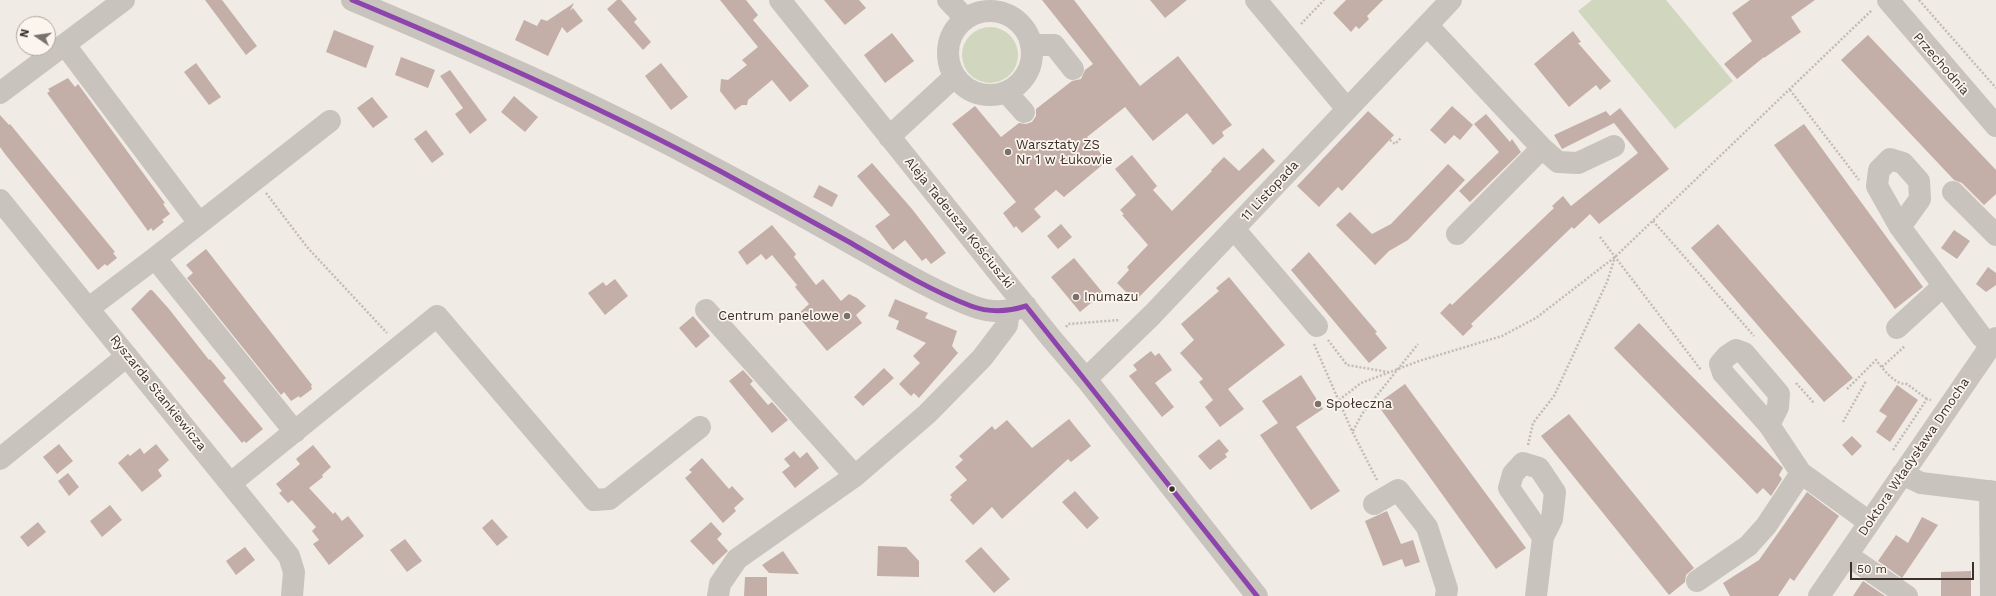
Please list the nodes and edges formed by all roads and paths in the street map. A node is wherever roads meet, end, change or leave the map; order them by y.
1 (124, 0) edge
2 (352, 0) edge
3 (780, 0) edge
4 (948, 0) edge
5 (1256, 0) edge
6 (1324, 0) edge
7 (1451, 0) edge
8 (1888, 0) edge
9 (1919, 0) edge
10 (965, 18) junction
11 (1427, 25) junction
12 (1299, 26) dead end
13 (65, 45) junction
14 (1031, 45) junction
15 (1073, 69) dead end
16 (954, 77) junction
17 (1996, 88) edge
18 (1006, 92) junction
19 (0, 93) edge
20 (1347, 109) junction
21 (1024, 112) dead end
22 (330, 121) dead end
23 (1996, 126) edge
24 (889, 136) junction
25 (1401, 138) dead end
26 (1390, 140) dead end
27 (1614, 146) dead end
28 (1542, 148) junction
29 (255, 178) junction
30 (1953, 192) dead end
31 (0, 200) edge
32 (1653, 221) junction
33 (199, 223) junction
34 (1900, 227) dead end
35 (1234, 229) junction
36 (1457, 234) dead end
37 (1996, 235) edge
38 (1600, 237) dead end
39 (1615, 257) junction
40 (155, 258) junction
41 (1943, 286) junction
42 (88, 308) junction
43 (1017, 308) junction
44 (706, 310) dead end
45 (1122, 320) dead end
46 (1317, 326) junction
47 (1897, 328) dead end
48 (1051, 338) junction
49 (1757, 339) dead end
50 (1993, 341) edge
51 (1418, 344) dead end
52 (400, 347) junction
53 (127, 356) junction
54 (1401, 368) junction
55 (1388, 372) junction
56 (1722, 374) junction
57 (1086, 379) junction
58 (1793, 380) dead end
59 (1866, 381) dead end
60 (1846, 390) dead end
61 (1928, 399) dead end
62 (1339, 400) junction
63 (1814, 403) dead end
64 (1843, 422) dead end
65 (1769, 425) junction
66 (700, 427) dead end
67 (1352, 431) junction
68 (295, 432) junction
69 (0, 459) edge
70 (1523, 463) junction
71 (1802, 473) junction
72 (1902, 474) junction
73 (855, 476) junction
74 (231, 483) junction
75 (1993, 491) edge
76 (1377, 495) joint
77 (1869, 522) junction
78 (1543, 537) junction
79 (1847, 555) junction
80 (1697, 581) dead end
81 (292, 596) edge
82 (718, 596) edge
83 (1257, 596) edge
84 (1446, 596) edge
85 (1536, 596) edge
86 (1819, 596) edge
87 (1907, 596) edge
88 (1991, 596) edge

1 - 13 street
2 - 43 street
3 - 24 street, Aleja Tadeusza Kościuszki
4 - 10 street
5 - 20 street
6 - 12 path
7 - 11 street, 11 Listopada
8 - 23 street, Przechodnia
8 - 32 path
9 - 17 path
10 - 14 street
10 - 16 street
11 - 20 street, 11 Listopada
11 - 28 street
13 - 19 street
13 - 33 street
14 - 15 street
14 - 18 street
16 - 18 street
16 - 24 street
18 - 21 street
20 - 35 street, 11 Listopada
22 - 29 street
24 - 43 street, Aleja Tadeusza Kościuszki
25 - 26 path
27 - 28 street
28 - 36 street
29 - 33 street
29 - 52 path
30 - 37 street
31 - 42 street, Ryszarda Stankiewicza
32 - 39 path
32 - 49 path
33 - 40 street
34 - 41 street
35 - 46 street
35 - 57 street, 11 Listopada
38 - 39 path
39 - 54 path
39 - 56 path
39 - 70 path
40 - 42 street
40 - 68 street
41 - 47 street
41 - 50 street
42 - 53 street, Ryszarda Stankiewicza
43 - 48 street, Aleja Tadeusza Kościuszki
43 - 73 street
44 - 73 street
45 - 48 path
46 - 55 path
46 - 62 path
48 - 57 street, Aleja Tadeusza Kościuszki
50 - 72 street, Doktora Władysława Dmocha
51 - 54 path
52 - 66 street
52 - 68 street
53 - 69 street
53 - 74 street, Ryszarda Stankiewicza
54 - 55 path
54 - 67 path
55 - 62 path
56 - 65 street
56 - 65 street
57 - 83 street, Aleja Tadeusza Kościuszki
58 - 63 path
59 - 64 path
60 - 61 path
62 - 67 path
65 - 71 street
67 - 76 path
68 - 74 street
70 - 78 street
70 - 78 street
71 - 77 street
71 - 80 street
72 - 75 street
72 - 77 street, Doktora Władysława Dmocha
73 - 82 street
74 - 81 street, Ryszarda Stankiewicza
75 - 88 street
76 - 84 street
77 - 79 street, Doktora Władysława Dmocha
78 - 85 street
79 - 86 street, Doktora Władysława Dmocha
79 - 87 street

